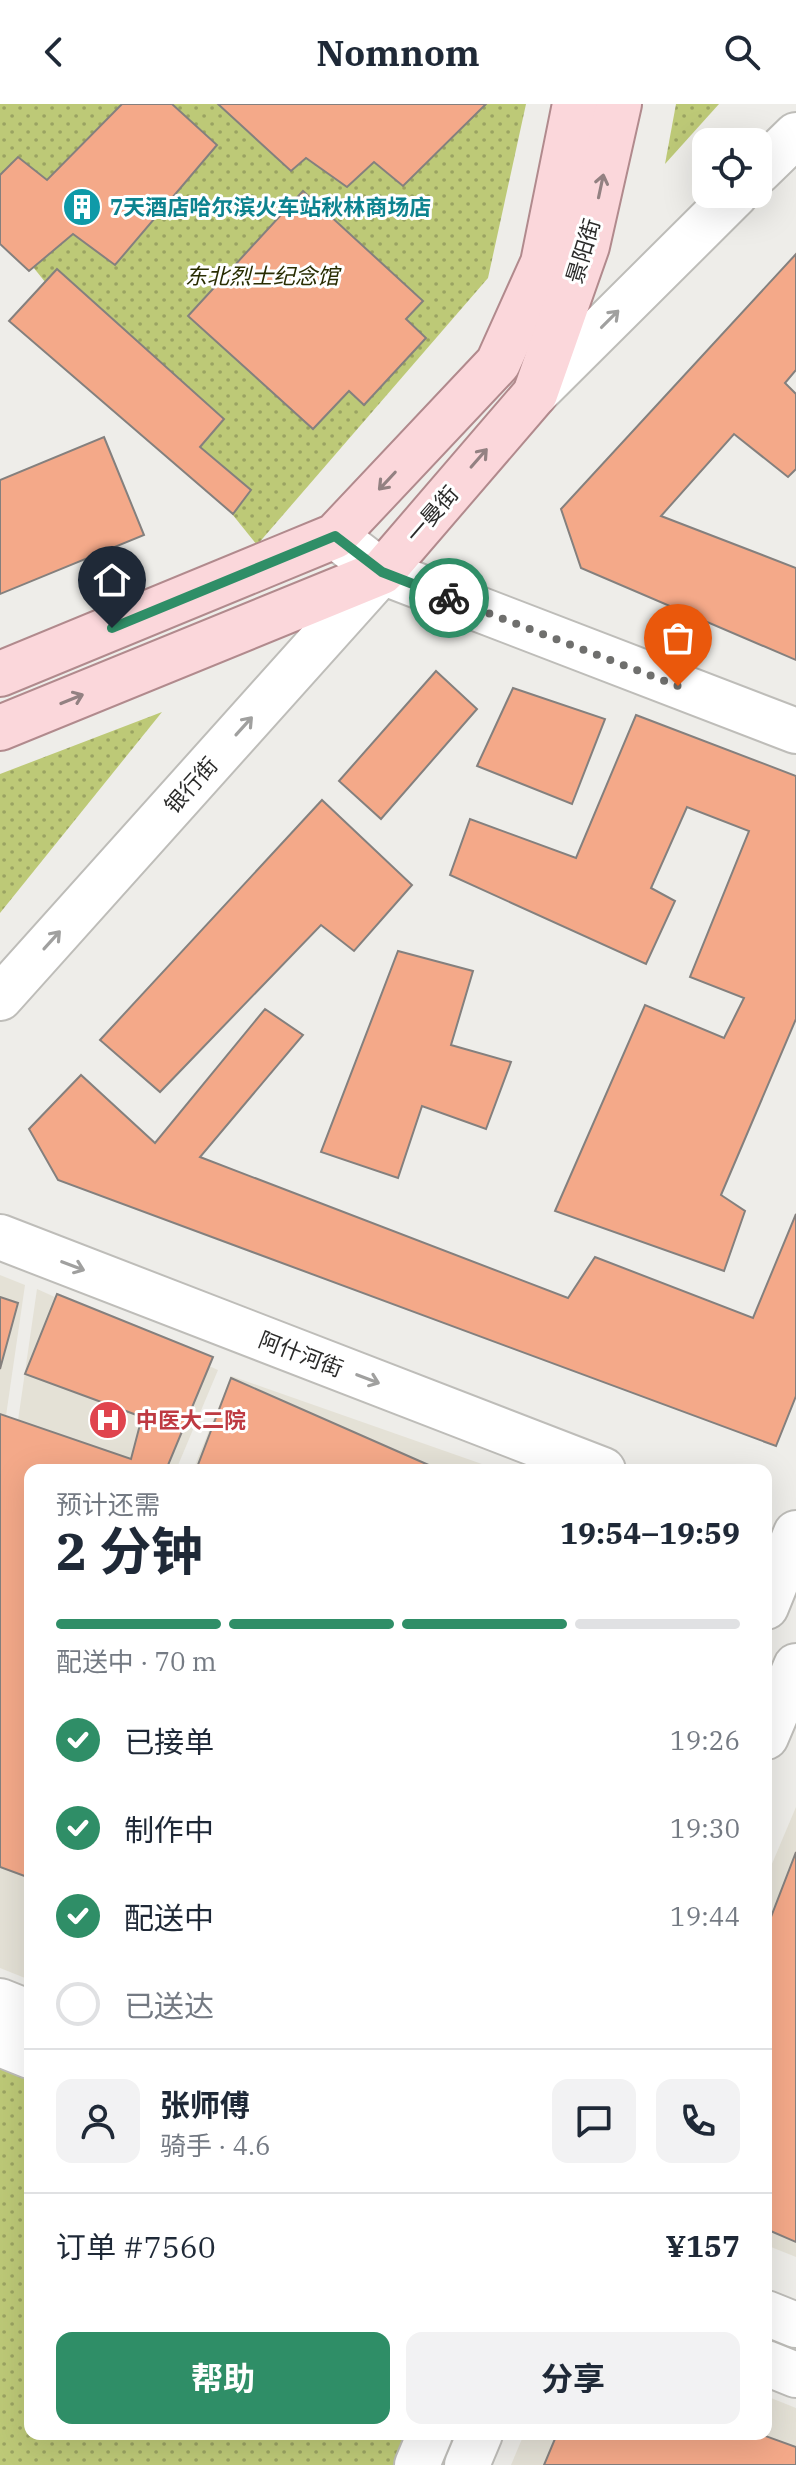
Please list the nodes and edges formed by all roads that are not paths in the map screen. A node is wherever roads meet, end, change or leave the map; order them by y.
1 (575, 104) edge
2 (619, 104) edge
3 (796, 135) edge
4 (772, 158) edge
5 (722, 208) edge
6 (535, 394) junction
7 (335, 536) junction
8 (382, 572) junction
9 (0, 674) edge
10 (0, 728) edge
11 (796, 731) edge
12 (0, 998) edge
13 (0, 1237) edge
14 (587, 1464) edge
15 (788, 1538) edge
16 (772, 1588) edge
17 (796, 1666) edge
18 (772, 1723) edge
19 (0, 2001) edge
20 (24, 2011) edge
21 (0, 2044) edge
22 (24, 2054) edge
23 (772, 2315) edge
24 (796, 2325) edge
25 (772, 2365) edge
26 (796, 2375) edge
27 (427, 2440) edge
28 (477, 2440) edge
29 (417, 2465) edge
30 (467, 2465) edge

1 -> 7 main road, 景阳街
6 -> 2 main road, 景阳街
3 - 4 street
6 -> 5 street, 一曼街
8 -> 6 main road, 一曼街
7 - 8 street
7 - 9 main road
10 -> 8 main road, 一曼街
8 - 11 street
12 -> 8 street, 银行街
13 -> 14 street, 阿什河街
15 - 16 street
17 - 18 street
19 - 20 street
21 - 22 street
23 - 24 street
25 - 26 street
27 - 29 street
28 - 30 street

